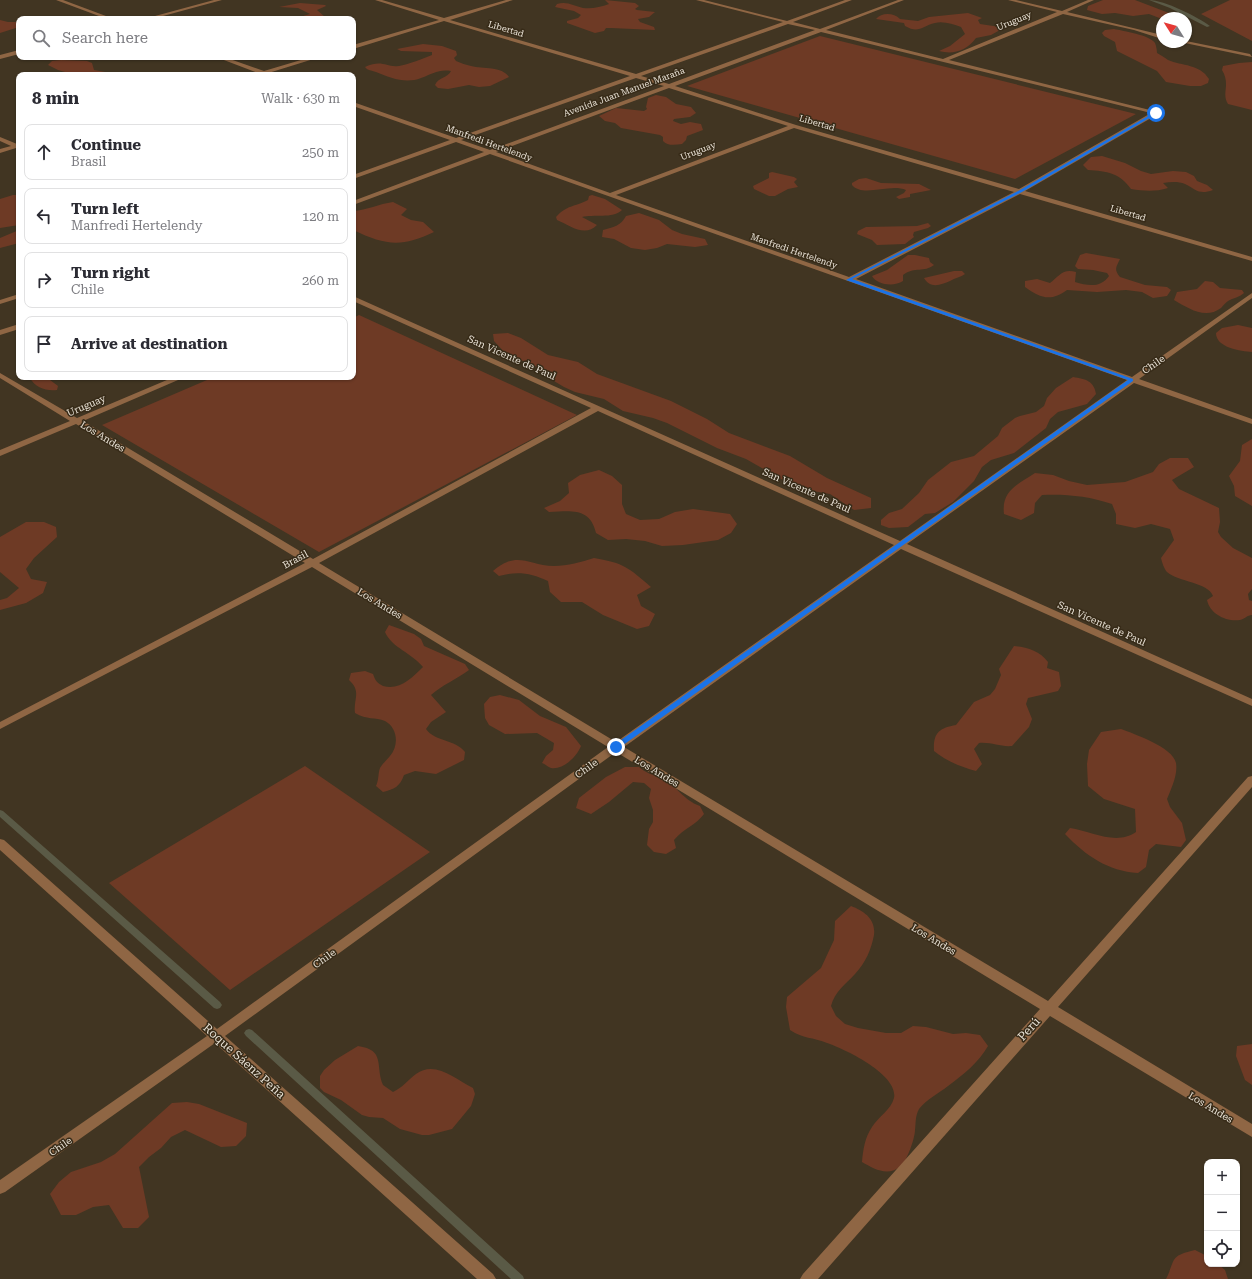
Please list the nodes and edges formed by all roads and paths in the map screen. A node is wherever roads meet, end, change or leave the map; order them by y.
1 (58, 0) edge
2 (220, 0) edge
3 (377, 0) edge
4 (511, 0) edge
5 (698, 0) edge
6 (850, 0) edge
7 (902, 0) edge
8 (1010, 0) edge
9 (1092, 0) edge
10 (1063, 12) junction
11 (103, 16) edge
12 (158, 16) edge
13 (444, 20) junction
14 (786, 22) junction
15 (819, 31) junction
16 (1156, 35) edge
17 (1192, 44) edge
18 (356, 46) edge
19 (16, 53) edge
20 (1250, 56) dead end
21 (0, 57) edge
22 (227, 60) edge
23 (307, 60) edge
24 (943, 61) junction
25 (261, 72) edge
26 (267, 72) edge
27 (636, 76) junction
28 (669, 86) junction
29 (356, 105) edge
30 (794, 126) junction
31 (0, 139) edge
32 (456, 140) junction
33 (16, 145) edge
34 (16, 147) edge
35 (0, 151) edge
36 (489, 152) junction
37 (356, 176) edge
38 (1021, 191) junction
39 (609, 195) junction
40 (356, 202) edge
41 (1252, 259) edge
42 (849, 280) junction
43 (1252, 295) edge
44 (16, 297) edge
45 (356, 301) edge
46 (0, 302) edge
47 (16, 327) edge
48 (0, 333) edge
49 (0, 375) edge
50 (174, 380) edge
51 (1131, 380) junction
52 (598, 408) junction
53 (77, 420) junction
54 (1252, 422) edge
55 (0, 453) edge
56 (900, 544) junction
57 (312, 563) junction
58 (1252, 703) edge
59 (0, 726) edge
60 (616, 747) junction
61 (1252, 780) edge
62 (0, 844) edge
63 (1048, 1008) junction
64 (216, 1036) junction
65 (1252, 1131) edge
66 (0, 1188) edge
67 (488, 1279) edge
68 (808, 1279) edge

1 - 11 street
2 - 12 street
3 - 13 street, Libertad
4 - 13 street
5 - 14 street
6 - 14 street, Avenida Juan Manuel Maraña
7 - 15 street, Avenida Juan Manuel Maraña
8 - 10 street
9 - 10 street, Uruguay
10 - 16 street
10 - 24 street, Uruguay
13 - 18 street
13 - 27 street, Libertad
14 - 15 street
14 - 27 street, Avenida Juan Manuel Maraña
15 - 24 street
15 - 28 street, Avenida Juan Manuel Maraña
17 - 20 street
19 - 21 street
22 - 25 street
23 - 26 street
24 - 38 street
27 - 28 street, Libertad
27 - 32 street, Avenida Juan Manuel Maraña
28 - 30 street, Libertad
28 - 36 street, Avenida Juan Manuel Maraña
29 - 32 street, Manfredi Hertelendy
30 - 38 street, Libertad
30 - 39 street, Uruguay
31 - 33 street
32 - 36 street, Manfredi Hertelendy
32 - 37 street, Avenida Juan Manuel Maraña
34 - 35 street
36 - 39 street, Manfredi Hertelendy
36 - 40 street, Avenida Juan Manuel Maraña
38 - 41 street, Libertad
38 - 42 street
39 - 42 street, Manfredi Hertelendy
42 - 51 street, Manfredi Hertelendy
43 - 51 street, Chile
44 - 46 street
45 - 52 street, San Vicente de Paul
47 - 48 street
49 - 53 street, Los Andes
50 - 53 street, Uruguay
51 - 54 street, Manfredi Hertelendy
51 - 56 street, Chile
52 - 56 street, San Vicente de Paul
52 - 57 street, Brasil
53 - 55 street, Uruguay
53 - 57 street, Los Andes
56 - 58 street, San Vicente de Paul
56 - 60 street, Chile
57 - 59 street, Brasil
57 - 60 street, Los Andes
60 - 63 street, Los Andes
60 - 64 street, Chile
61 - 63 street, Perú
62 - 64 street, Roque Sáenz Peña
63 - 65 street, Los Andes
63 - 68 street, Perú
64 - 66 street, Chile
64 - 67 street, Roque Sáenz Peña

